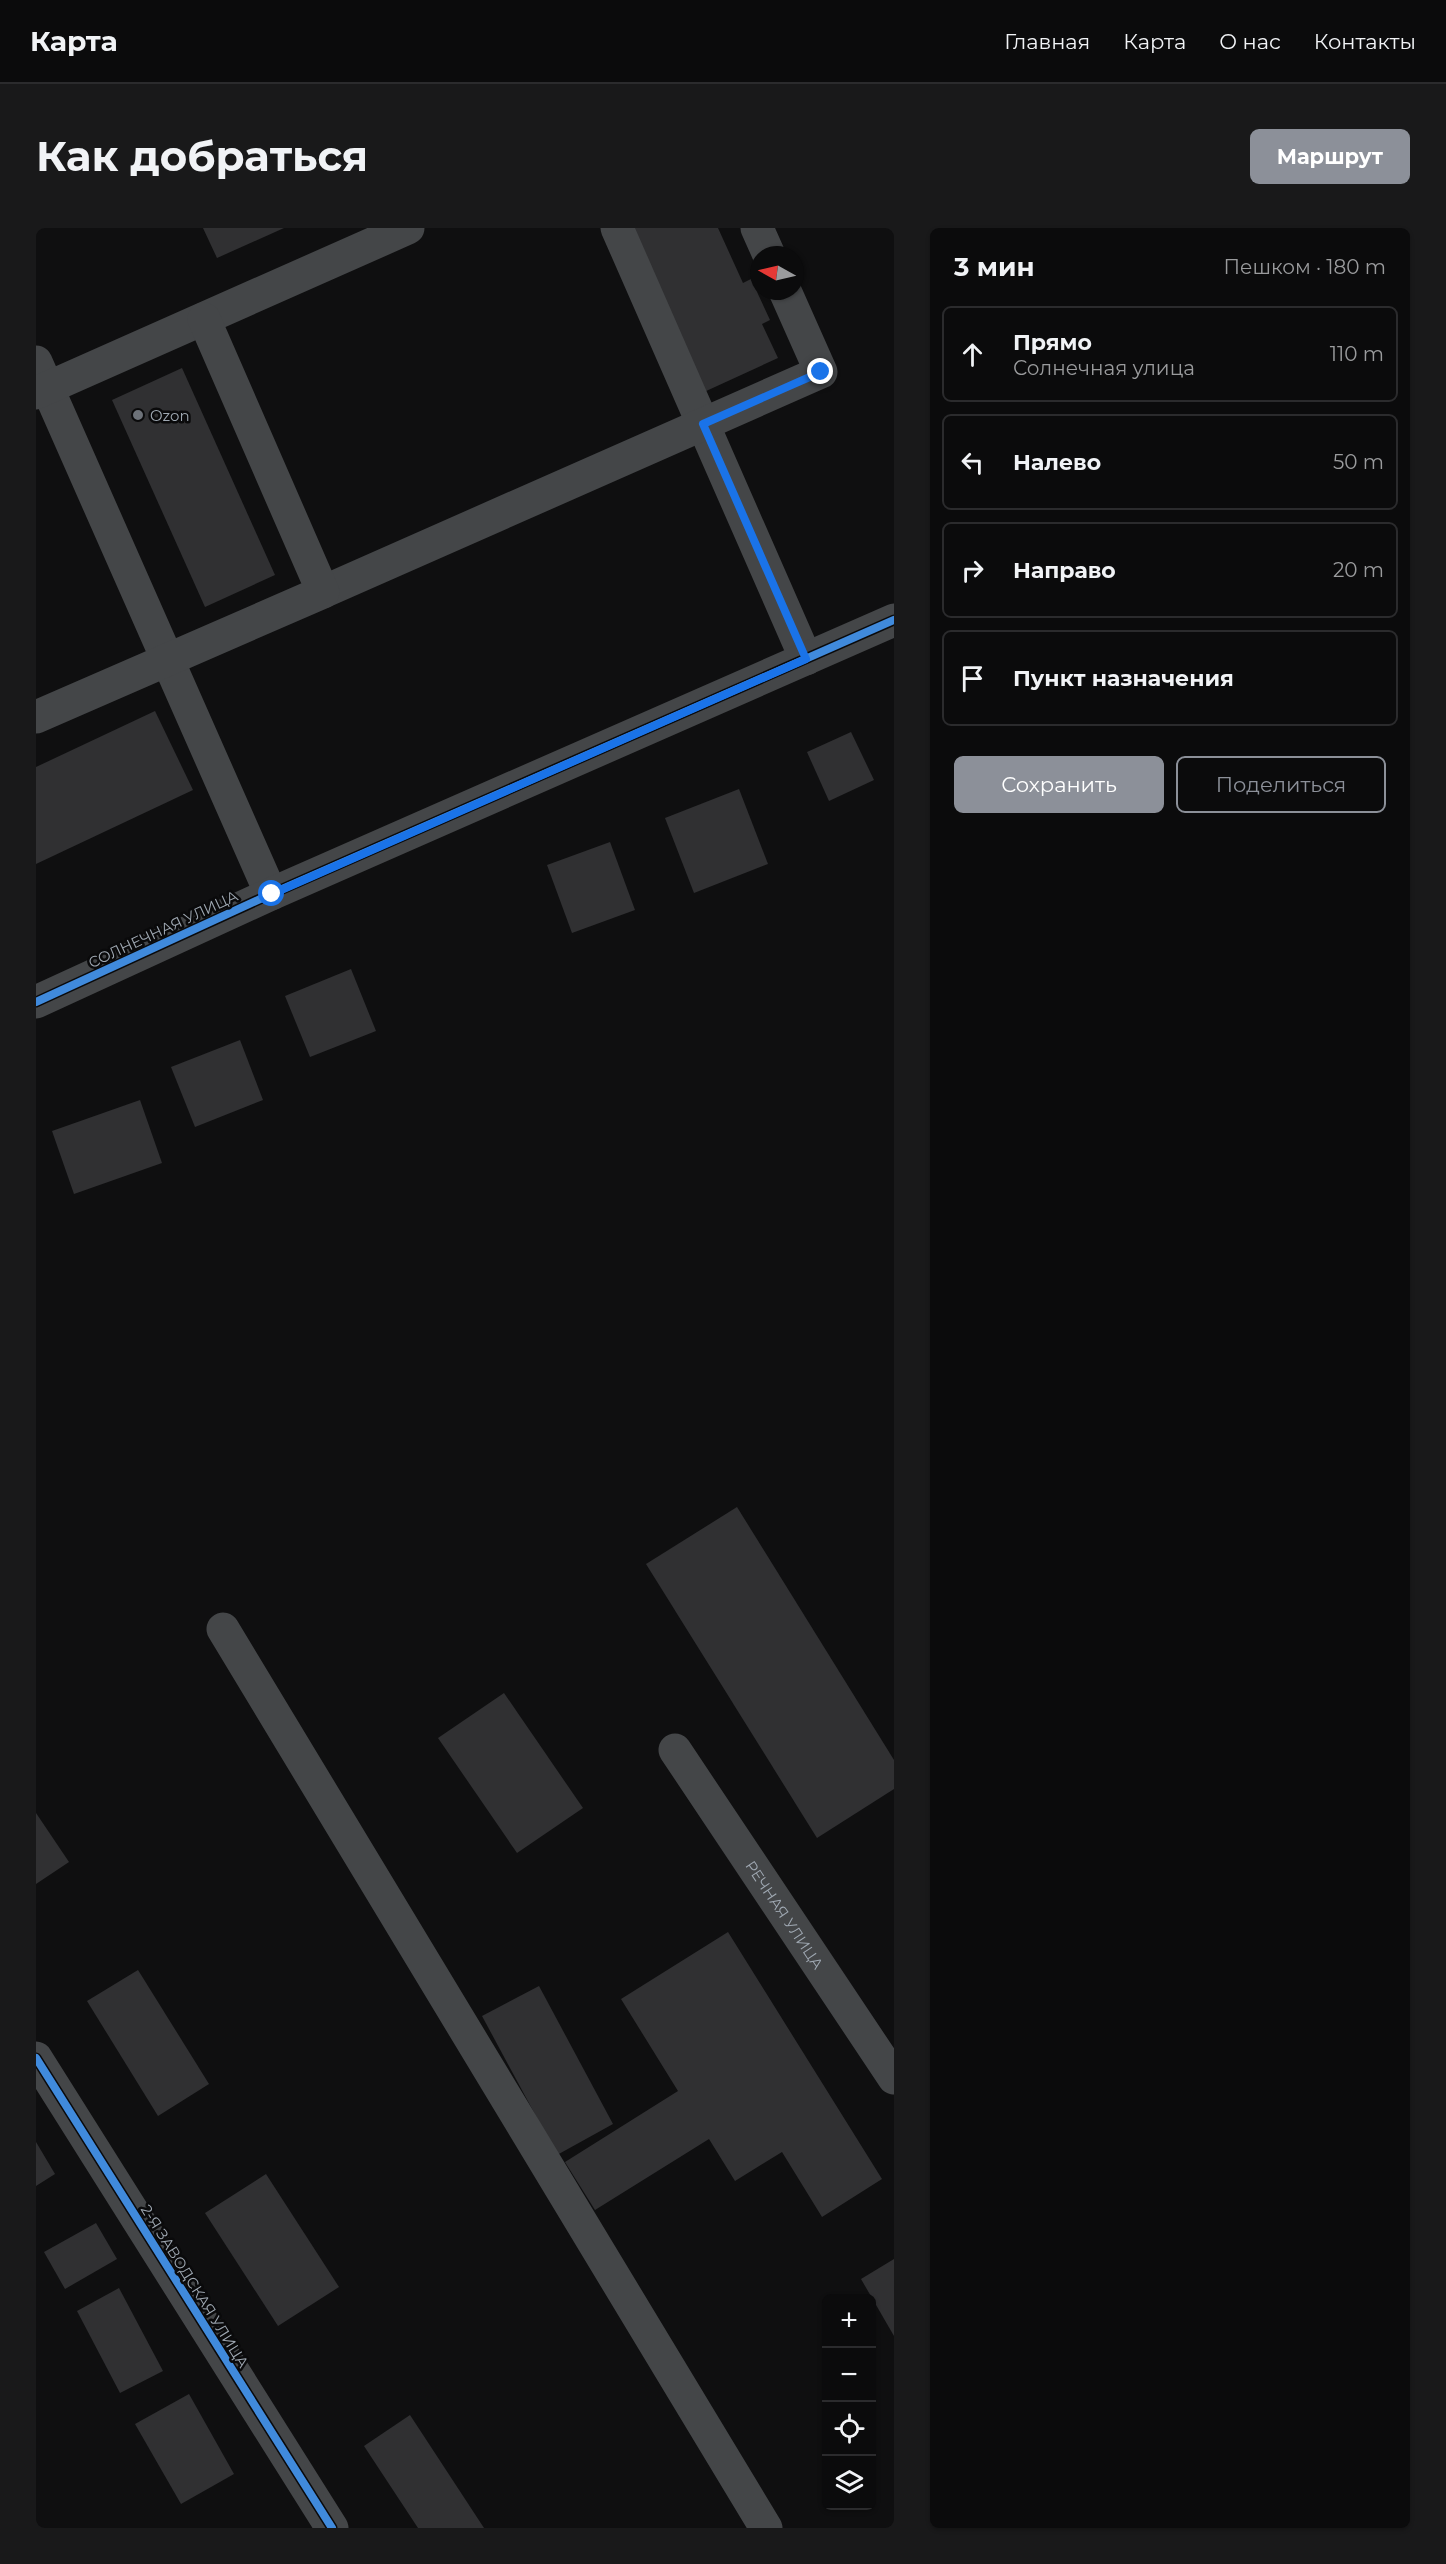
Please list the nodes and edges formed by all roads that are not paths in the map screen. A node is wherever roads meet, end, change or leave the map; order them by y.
1 (408, 228) edge
2 (617, 228) edge
3 (758, 228) edge
4 (766, 246) edge
5 (789, 300) edge
6 (204, 319) junction
7 (40, 381) edge
8 (703, 424) junction
9 (323, 592) junction
10 (894, 620) edge
11 (168, 659) junction
12 (806, 659) junction
13 (36, 717) edge
14 (272, 894) junction
15 (36, 1002) edge
16 (223, 1629) dead end
17 (675, 1750) dead end
18 (36, 2058) edge
19 (894, 2078) edge
20 (332, 2528) edge
21 (766, 2528) edge

1 - 6 street
2 - 8 street
3 - 4 street
5 - 8 street
6 - 7 street
6 - 9 street
7 - 11 street
8 - 9 street
8 - 12 street
9 - 11 street
10 - 12 street, СОЛНЕЧНАЯ УЛИЦА
11 - 13 street
11 - 14 street
12 - 14 street, СОЛНЕЧНАЯ УЛИЦА
14 - 15 street, СОЛНЕЧНАЯ УЛИЦА
16 - 21 street
17 - 19 street, РЕЧНАЯ УЛИЦА
18 - 20 street, 2-Я ЗАВОДСКАЯ УЛИЦА

